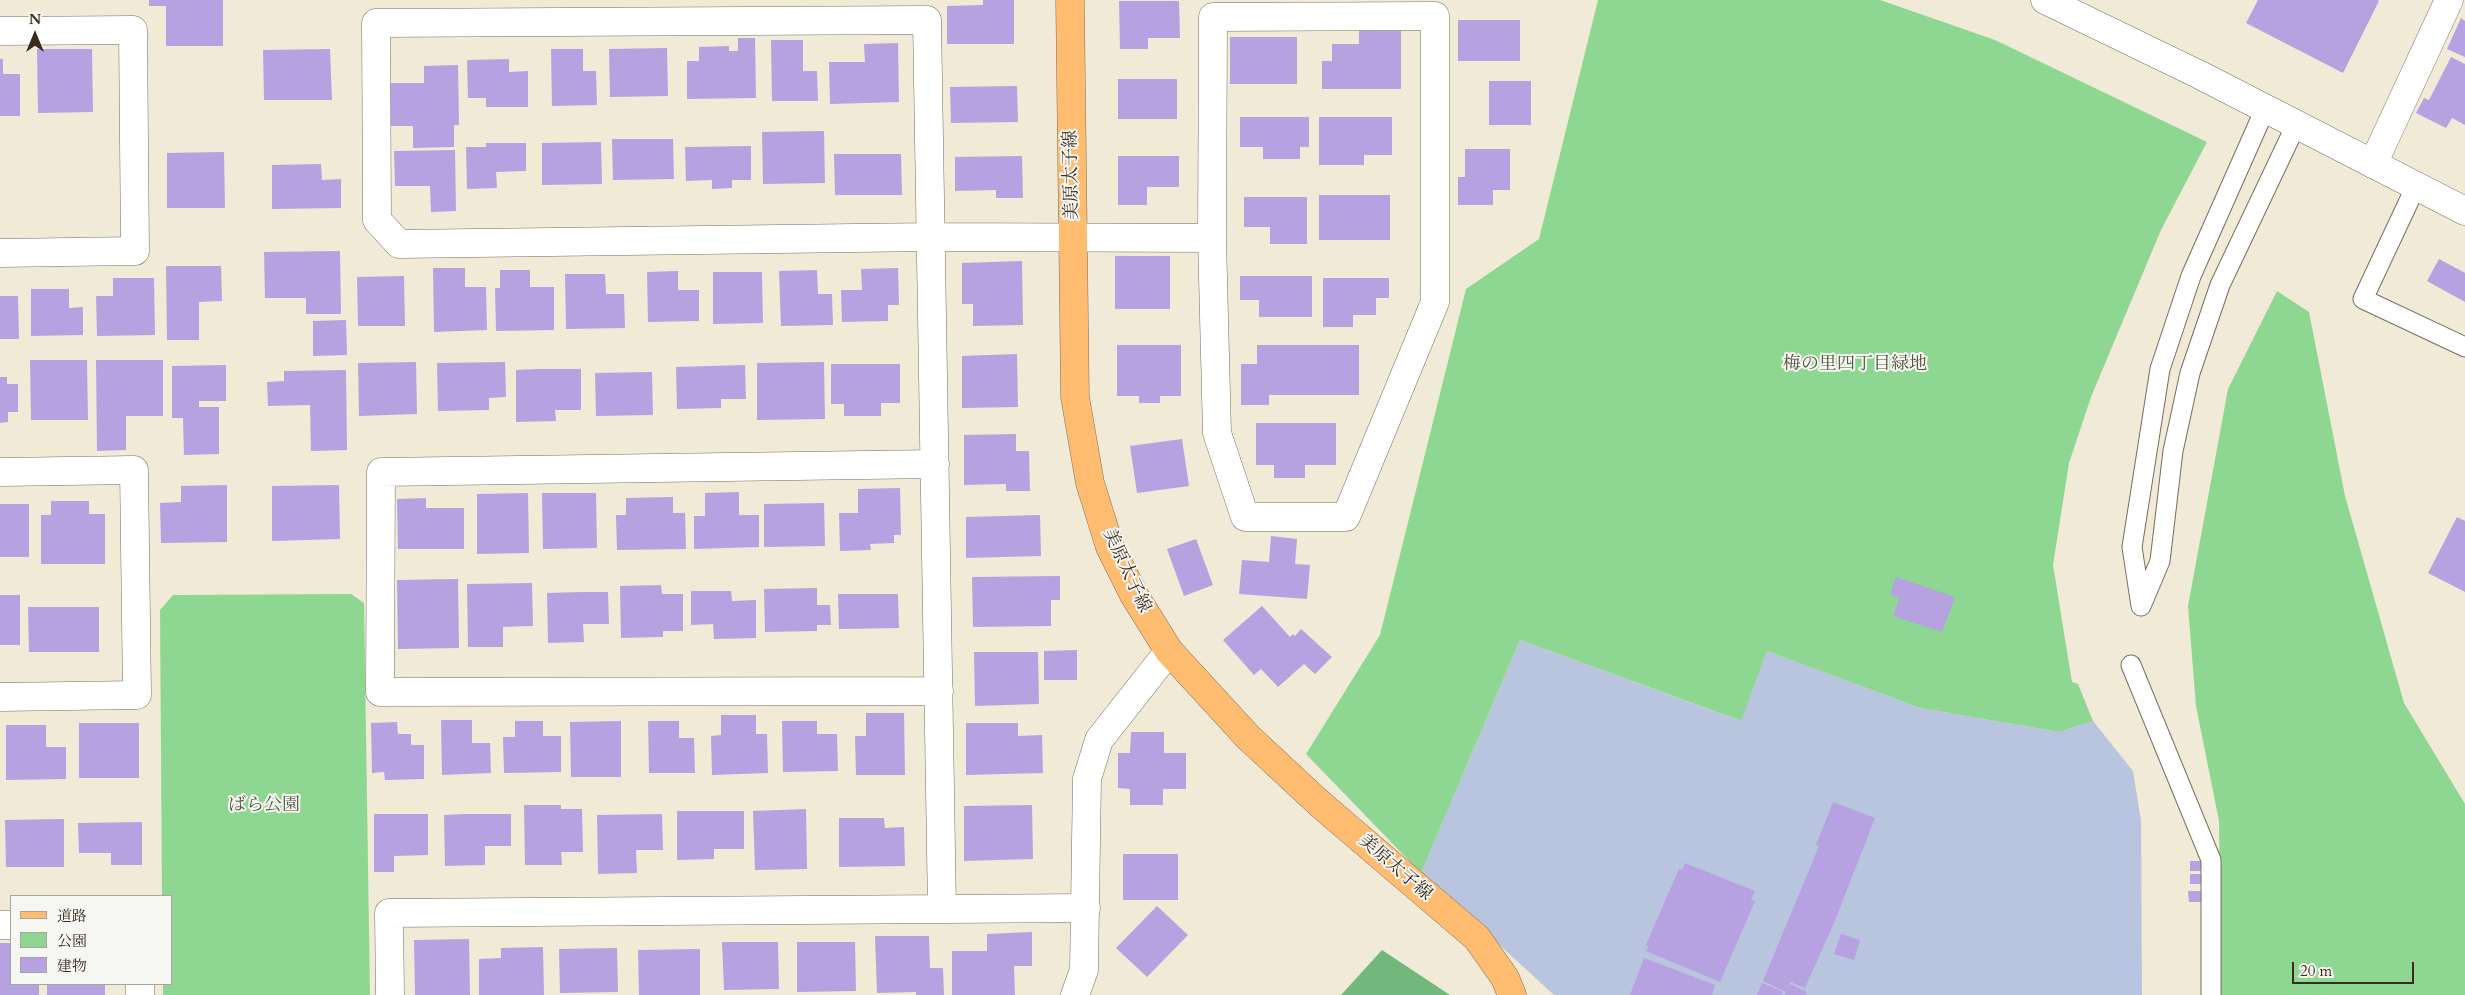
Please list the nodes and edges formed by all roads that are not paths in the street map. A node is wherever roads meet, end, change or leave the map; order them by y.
1 (1070, 0) edge
2 (2045, 0) edge
3 (2449, 0) edge
4 (0, 31) edge
5 (2265, 109) junction
6 (2296, 125) junction
7 (2373, 164) junction
8 (2416, 186) junction
9 (2465, 211) edge
10 (931, 237) junction
11 (1073, 238) junction
12 (1212, 238) junction
13 (0, 252) edge
14 (2465, 347) edge
15 (935, 464) junction
16 (0, 472) edge
17 (1168, 651) junction
18 (2131, 665) dead end
19 (939, 691) junction
20 (0, 697) edge
21 (1086, 908) junction
22 (942, 909) junction
23 (390, 995) edge
24 (1075, 995) edge
25 (1512, 995) edge
26 (2211, 995) edge

1 - 11 main road, 美原太子線
2 - 5 street
3 - 7 street
4 - 13 street
5 - 6 street
5 - 6 lane
6 - 7 street
7 - 8 street
8 - 9 street
8 - 14 lane
10 - 10 street
10 - 11 street
10 - 15 street
11 - 12 street
11 - 17 main road, 美原太子線
12 - 12 street
15 - 19 street
15 - 19 street
16 - 20 street
17 - 21 street
17 - 25 main road, 美原太子線
18 - 26 lane
19 - 22 street
21 - 22 street
21 - 24 street
22 - 23 street

